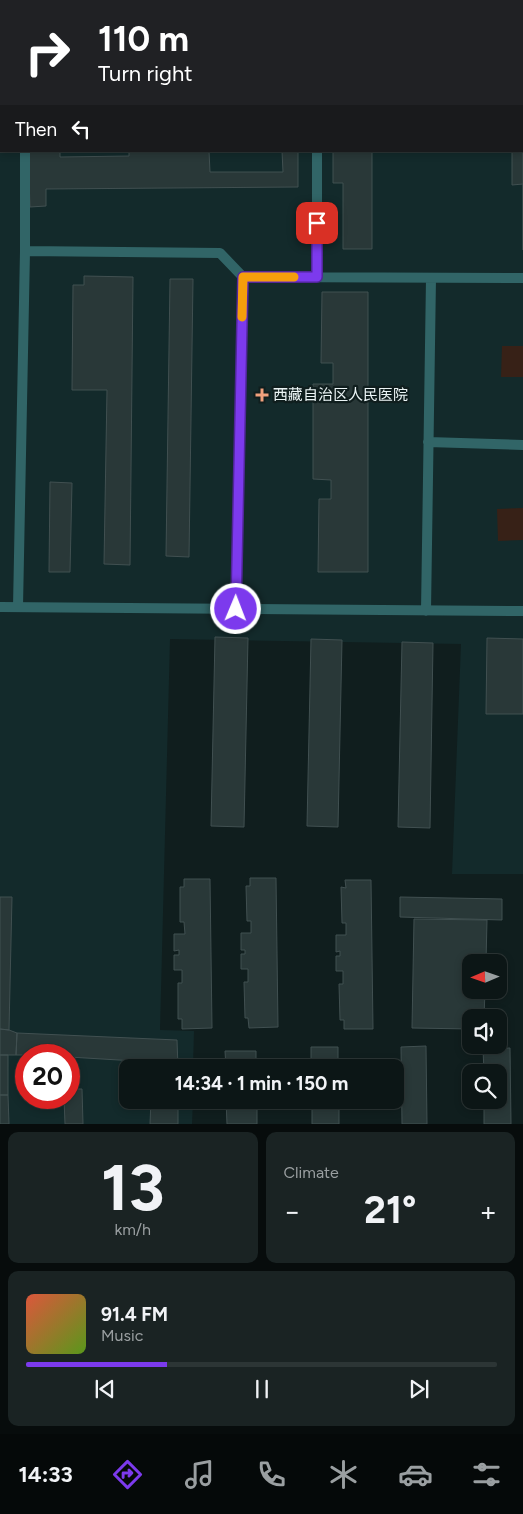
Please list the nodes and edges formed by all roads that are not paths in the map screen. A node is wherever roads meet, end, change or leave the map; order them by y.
1 (25, 152) edge
2 (317, 152) edge
3 (25, 251) junction
4 (243, 277) junction
5 (317, 277) junction
6 (431, 278) junction
7 (523, 278) edge
8 (428, 442) junction
9 (523, 445) edge
10 (0, 607) edge
11 (18, 607) junction
12 (236, 609) junction
13 (426, 611) junction
14 (523, 611) edge

1 - 3 lane
2 - 5 lane
3 - 4 lane
3 - 11 lane
4 - 5 lane
4 - 12 lane
5 - 6 lane
6 - 7 lane
6 - 8 lane
8 - 9 lane
8 - 13 lane
10 - 11 lane
11 - 12 lane
12 - 13 lane
13 - 14 lane

